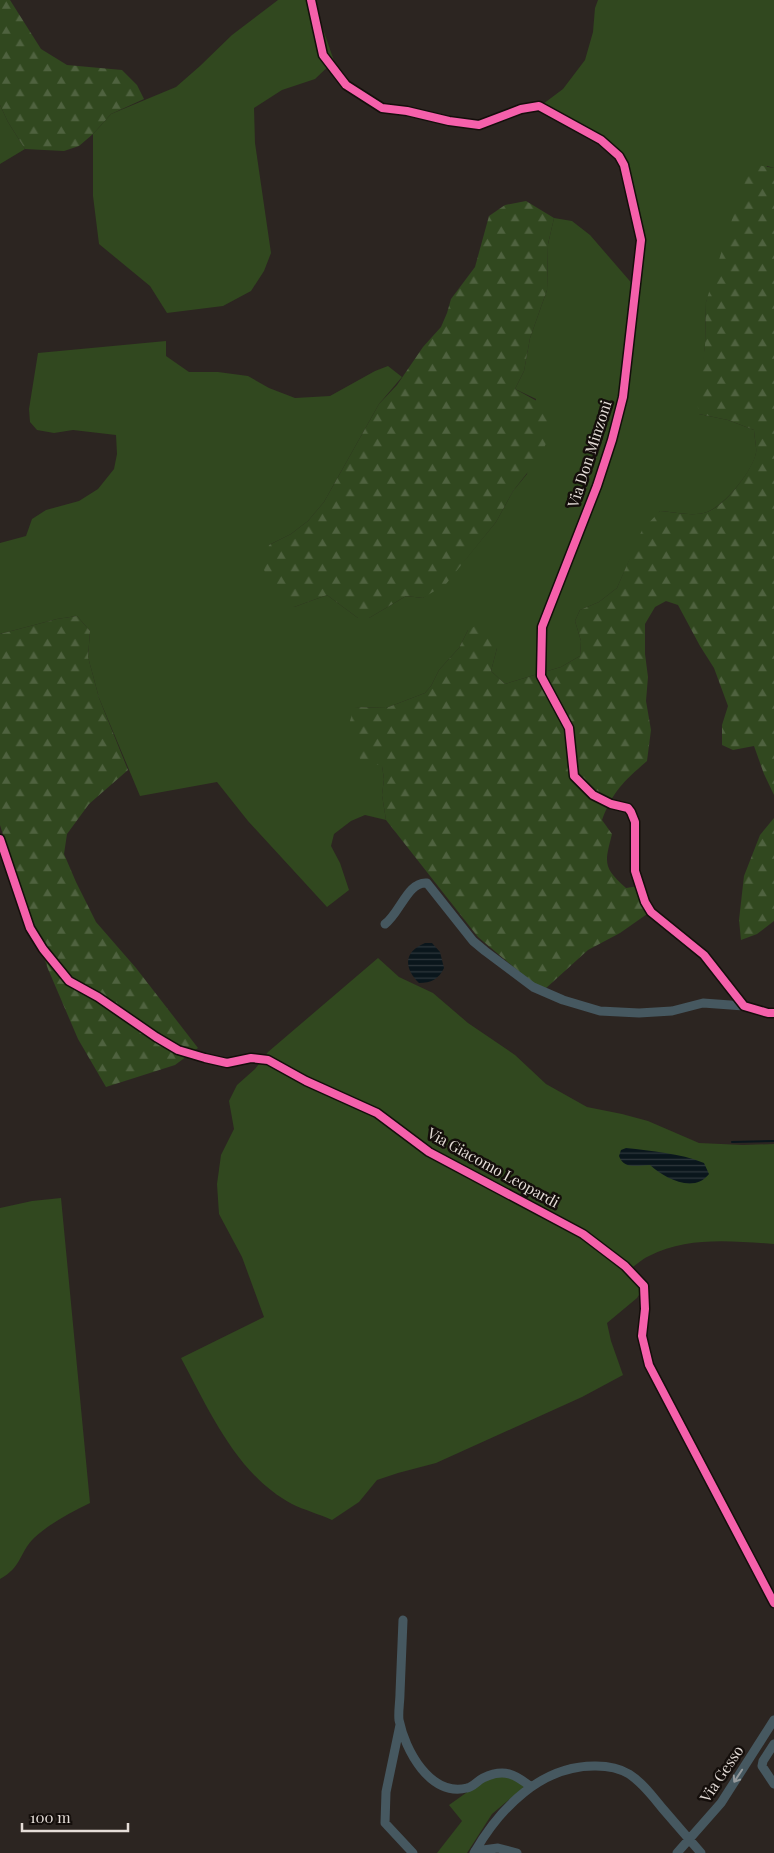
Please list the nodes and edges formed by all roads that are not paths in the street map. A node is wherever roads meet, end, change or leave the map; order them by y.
1 (311, 0) edge
2 (0, 839) edge
3 (385, 924) dead end
4 (744, 1006) junction
5 (774, 1013) edge
6 (774, 1604) edge
7 (403, 1620) dead end
8 (774, 1720) edge
9 (401, 1724) junction
10 (774, 1744) edge
11 (774, 1784) edge
12 (531, 1788) junction
13 (690, 1840) junction
14 (475, 1852) edge
15 (413, 1853) edge
16 (517, 1853) edge
17 (678, 1853) edge
18 (701, 1853) edge

1 - 4 street, Via Don Minzoni
2 - 6 street, Via Giacomo Leopardi
3 - 4 street
4 - 5 street
7 - 9 street
8 -> 13 street, Via Gesso
9 - 12 street
9 - 15 street
10 - 11 street, Via Gesso
12 - 13 street
12 - 14 street
13 - 17 street, Via Gesso
13 - 18 street
14 - 16 street

